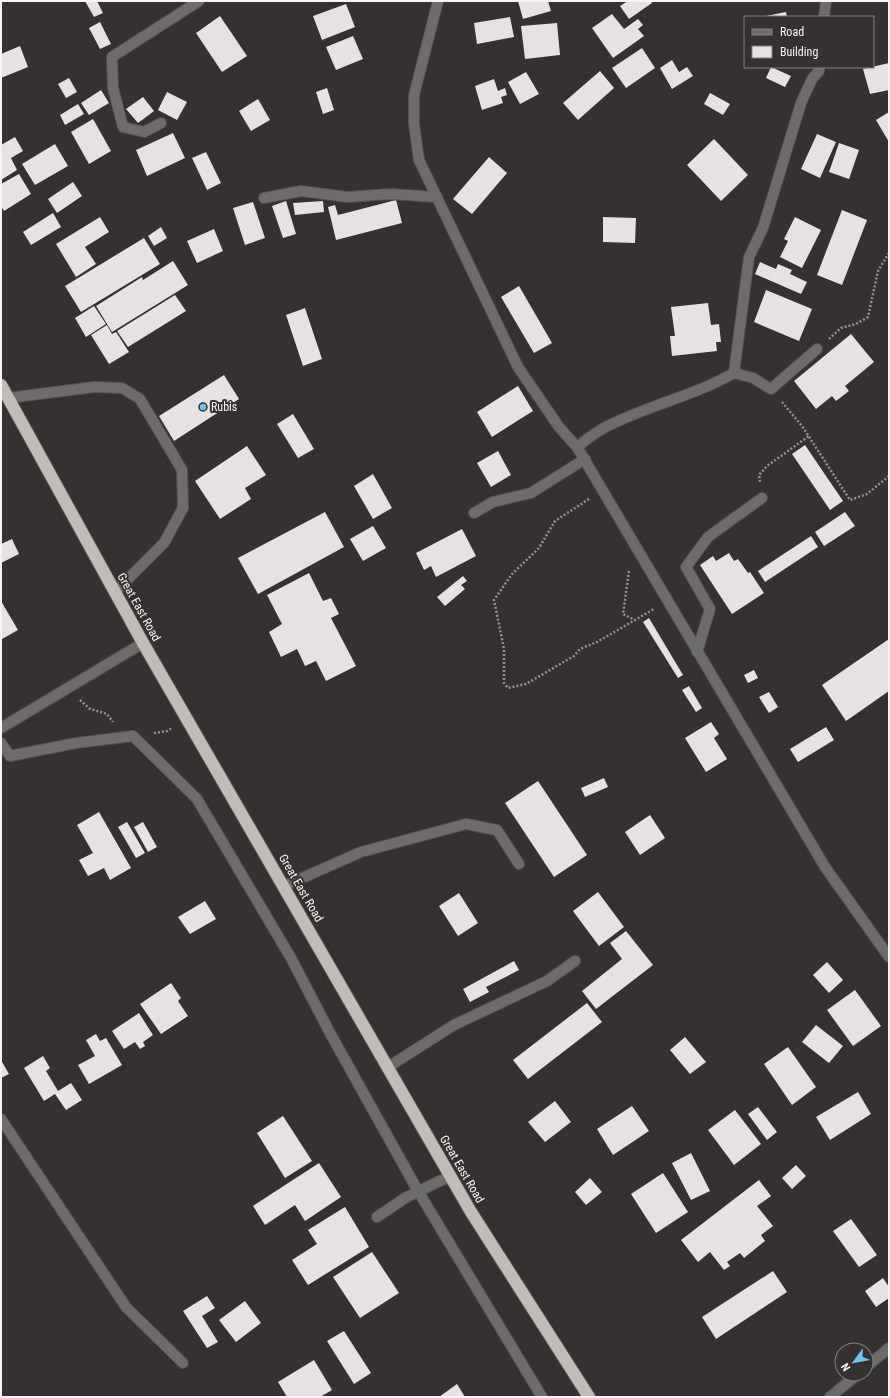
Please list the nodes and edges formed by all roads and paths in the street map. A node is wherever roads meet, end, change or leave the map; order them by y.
1 (199, 1) edge
2 (438, 1) edge
3 (826, 1) edge
4 (824, 16) edge
5 (819, 68) edge
6 (161, 123) dead end
7 (437, 197) junction
8 (264, 198) dead end
9 (889, 253) edge
10 (817, 349) joint
11 (734, 373) junction
12 (1, 385) edge
13 (771, 389) junction
14 (8, 398) junction
15 (809, 436) junction
16 (577, 447) junction
17 (584, 460) junction
18 (889, 476) edge
19 (602, 490) junction
20 (762, 498) joint
21 (474, 514) dead end
22 (629, 570) dead end
23 (114, 592) junction
24 (668, 602) junction
25 (635, 620) junction
26 (143, 643) junction
27 (697, 652) junction
28 (66, 689) junction
29 (187, 719) junction
30 (1, 728) edge
31 (129, 737) junction
32 (1, 743) edge
33 (519, 864) dead end
34 (284, 886) junction
35 (889, 957) edge
36 (575, 961) dead end
37 (388, 1067) junction
38 (1, 1119) edge
39 (450, 1176) junction
40 (418, 1191) junction
41 (377, 1217) dead end
42 (889, 1348) edge
43 (874, 1360) edge
44 (183, 1364) dead end
45 (848, 1382) edge
46 (542, 1397) edge
47 (589, 1397) edge
48 (830, 1397) edge

1 - 6 street
2 - 7 street
3 - 4 street
5 - 11 street
7 - 8 street
7 - 16 street
9 - 10 path
10 - 13 street
11 - 13 street
11 - 16 street
12 - 14 highway, Great East Road
13 - 15 path
14 - 23 highway, Great East Road
14 - 23 street
15 - 18 path
15 - 20 path
16 - 17 street
17 - 19 street
17 - 21 street
19 - 24 street
19 - 25 path
20 - 27 street
22 - 25 path
23 - 26 highway, Great East Road
24 - 25 path
24 - 27 street
26 - 28 street
26 - 29 highway, Great East Road
27 - 35 street
28 - 30 street
28 - 31 path
29 - 31 path
29 - 34 highway, Great East Road
31 - 32 street
31 - 40 street
33 - 34 street
34 - 37 highway, Great East Road
36 - 37 street
37 - 39 highway, Great East Road
38 - 44 street
39 - 40 street
39 - 47 highway, Great East Road
40 - 41 street
40 - 46 street
42 - 43 street
45 - 48 street

